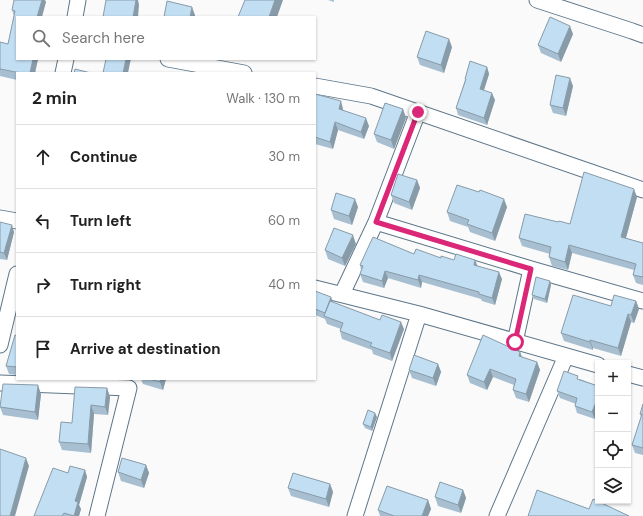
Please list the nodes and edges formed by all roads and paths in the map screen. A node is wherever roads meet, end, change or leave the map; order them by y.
1 (78, 0) edge
2 (537, 0) edge
3 (75, 16) edge
4 (643, 35) edge
5 (66, 60) edge
6 (173, 60) edge
7 (63, 72) edge
8 (239, 72) edge
9 (316, 86) edge
10 (418, 112) junction
11 (643, 190) edge
12 (0, 218) edge
13 (16, 221) edge
14 (376, 222) junction
15 (531, 269) junction
16 (16, 278) edge
17 (316, 288) edge
18 (342, 294) junction
19 (643, 301) edge
20 (419, 314) junction
21 (515, 342) junction
22 (0, 346) edge
23 (566, 356) junction
24 (595, 364) edge
25 (631, 375) edge
26 (643, 378) edge
27 (0, 383) edge
28 (97, 516) edge
29 (355, 516) edge
30 (497, 516) edge

1 - 3 street
2 - 4 street
5 - 7 street
6 - 8 street
9 - 10 street
10 - 11 street
10 - 14 street
12 - 13 street
14 - 15 street
14 - 18 street
15 - 19 street
15 - 21 street
16 - 22 street
17 - 18 street
18 - 20 street
20 - 21 street
20 - 29 street
21 - 23 street
23 - 24 street
23 - 30 street
25 - 26 street
27 - 28 street

